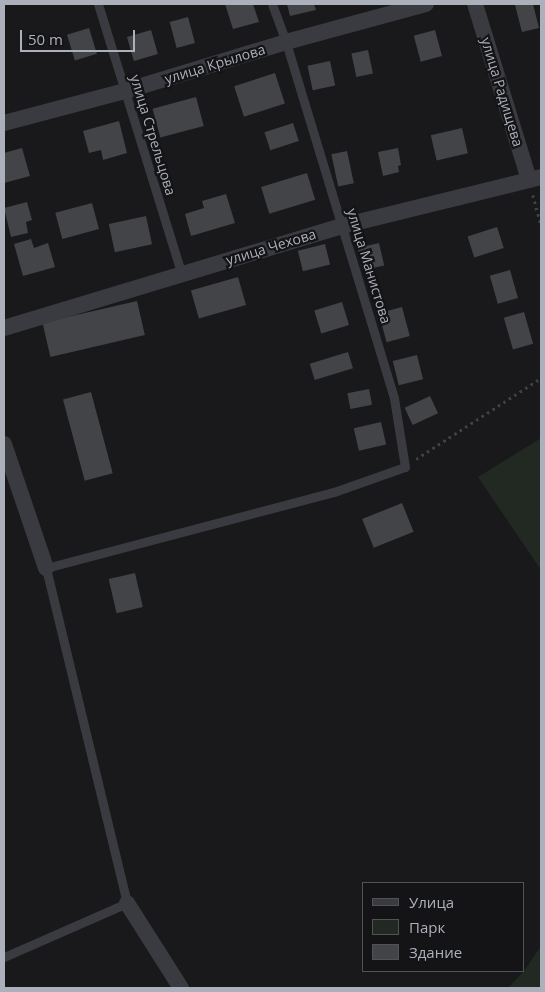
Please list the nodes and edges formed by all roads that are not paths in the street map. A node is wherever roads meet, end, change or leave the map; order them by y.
1 (98, 4) edge
2 (272, 4) edge
3 (426, 4) edge
4 (475, 4) edge
5 (286, 42) junction
6 (125, 91) junction
7 (4, 123) edge
8 (535, 178) edge
9 (342, 226) junction
10 (182, 275) junction
11 (4, 328) edge
12 (4, 444) edge
13 (46, 568) junction
14 (126, 902) junction
15 (4, 956) edge
16 (181, 988) edge

1 - 6 lane, улица Стрельцова
2 - 5 lane, улица Манистова
3 - 5 street, улица Крылова
4 - 8 street, улица Радищева
5 - 6 street, улица Крылова
5 - 9 lane, улица Манистова
6 - 7 street, улица Крылова
6 - 10 lane, улица Стрельцова
8 - 9 street, улица Чехова
9 - 10 street, улица Чехова
9 - 13 lane, улица Манистова
10 - 11 street, улица Чехова
12 - 13 street
13 - 14 lane
14 - 15 lane
14 - 16 street

